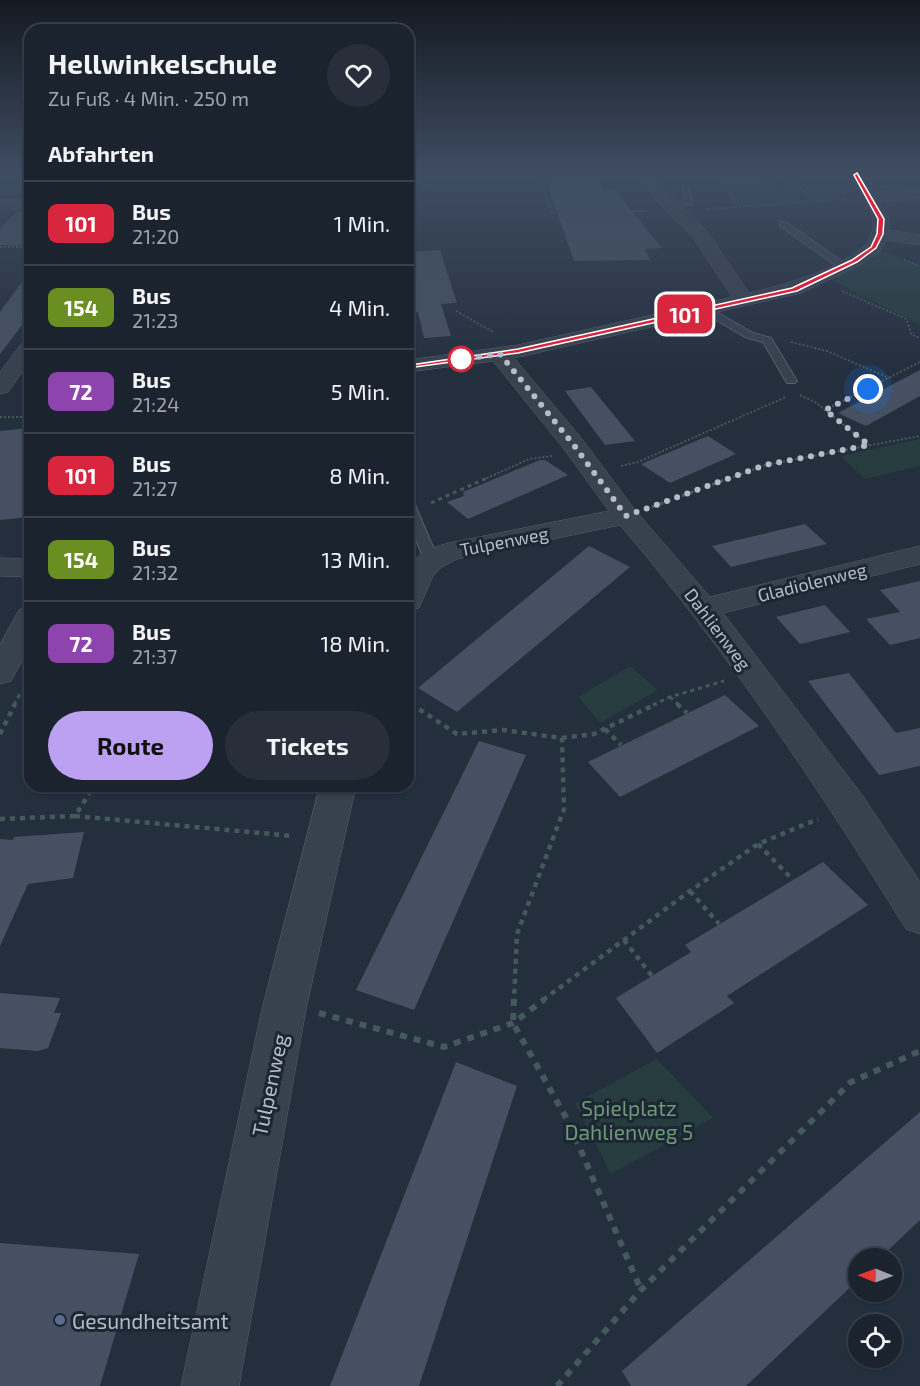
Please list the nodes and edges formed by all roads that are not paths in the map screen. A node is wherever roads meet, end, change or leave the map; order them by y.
1 (704, 240) edge
2 (805, 240) edge
3 (877, 240) edge
4 (843, 266) junction
5 (744, 301) junction
6 (706, 310) junction
7 (24, 354) edge
8 (500, 354) junction
9 (414, 365) edge
10 (790, 381) dead end
11 (0, 387) edge
12 (414, 515) edge
13 (626, 516) junction
14 (920, 555) edge
15 (440, 556) junction
16 (0, 567) edge
17 (24, 568) edge
18 (414, 585) edge
19 (703, 608) junction
20 (24, 639) edge
21 (13, 678) edge
22 (336, 792) edge
23 (920, 916) edge
24 (210, 1386) edge

1 - 5 street
2 - 4 lane
3 - 4 street
4 - 5 street
5 - 6 street
6 - 8 street
6 - 10 lane
7 - 11 street
8 - 9 street
8 - 13 street, Dahlienweg
12 - 15 lane
13 - 15 street, Tulpenweg
13 - 19 street, Dahlienweg
14 - 19 street, Gladiolenweg
15 - 18 street
16 - 17 street
19 - 23 street, Dahlienweg
20 - 21 street
22 - 24 street, Tulpenweg

